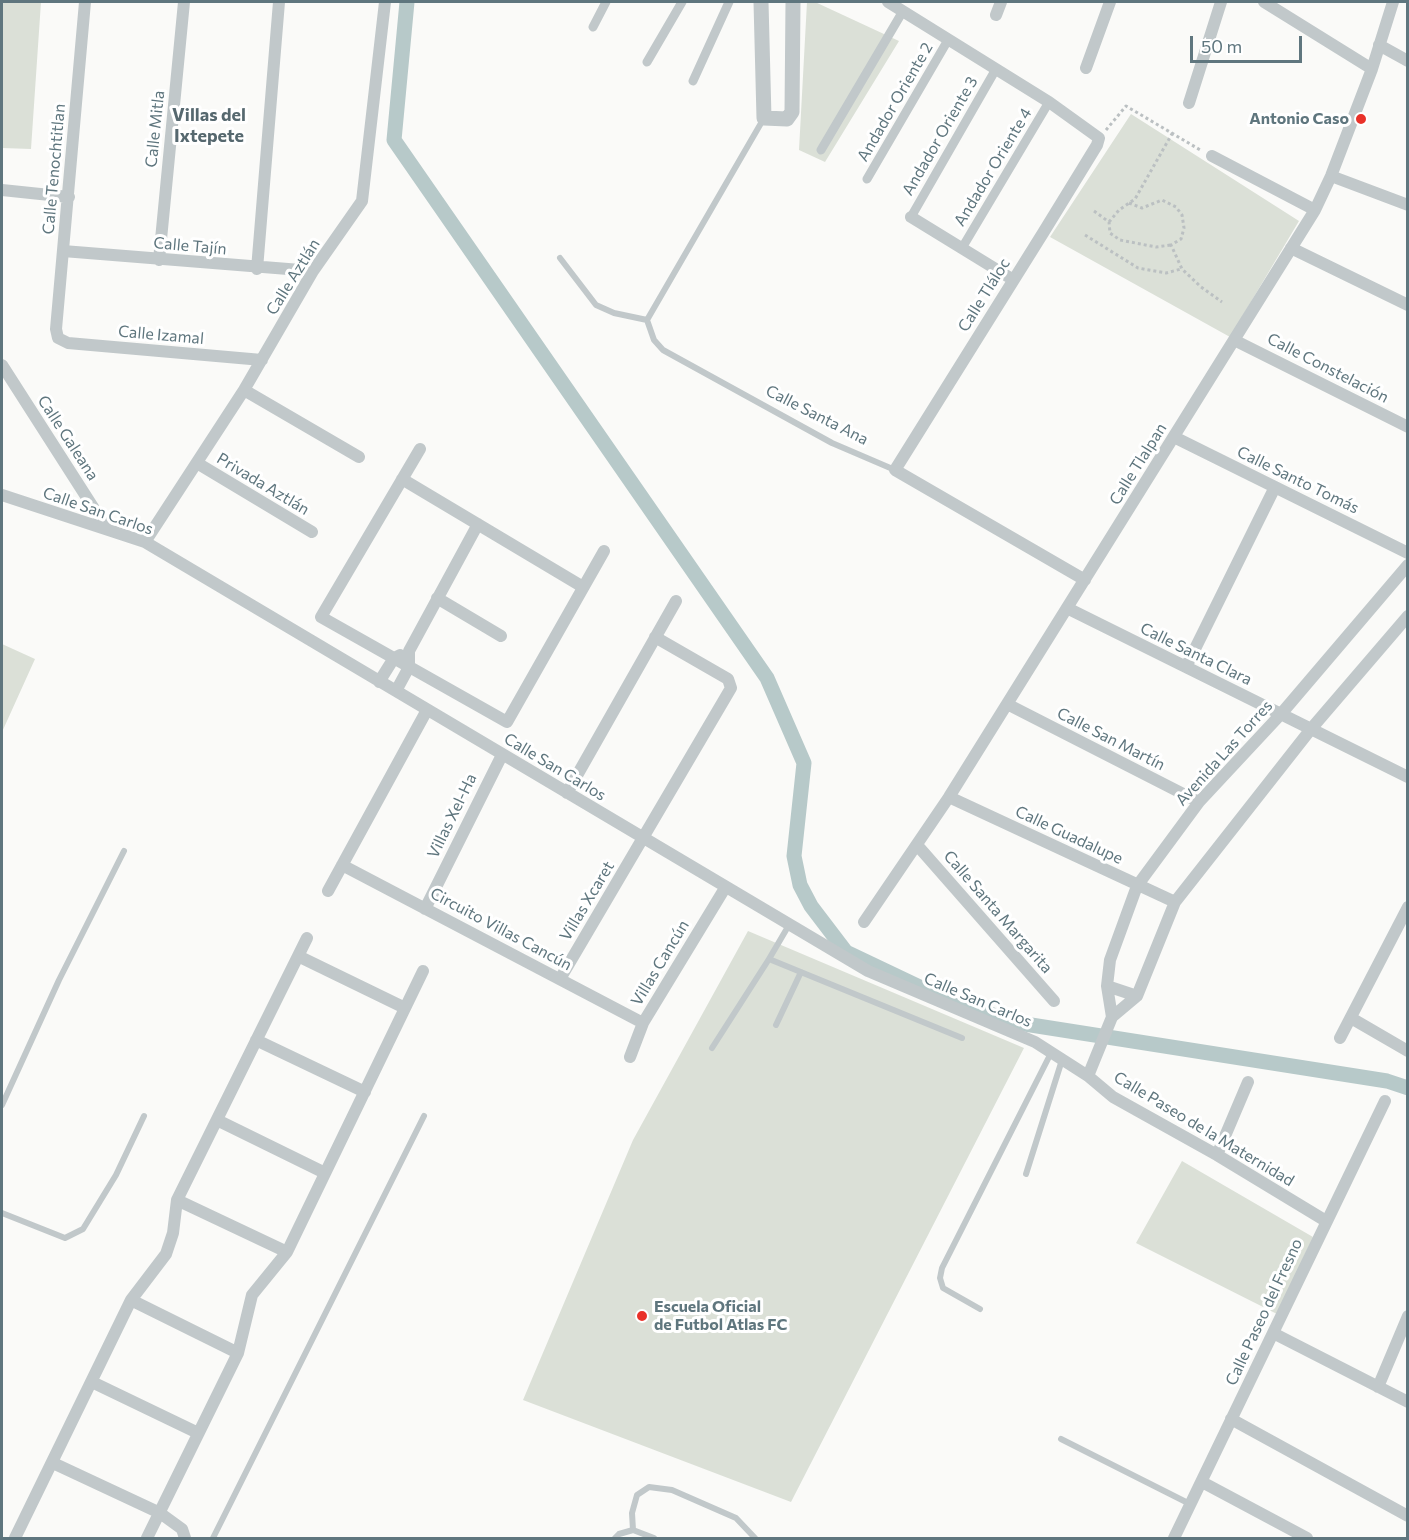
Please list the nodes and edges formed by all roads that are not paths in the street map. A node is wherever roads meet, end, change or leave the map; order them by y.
1 (85, 2) edge
2 (184, 2) edge
3 (279, 2) edge
4 (385, 2) edge
5 (606, 2) edge
6 (682, 2) edge
7 (729, 2) edge
8 (762, 2) edge
9 (794, 2) edge
10 (888, 2) edge
11 (1001, 2) edge
12 (1110, 2) edge
13 (1221, 2) edge
14 (1264, 2) edge
15 (1393, 2) edge
16 (903, 10) junction
17 (996, 15) dead end
18 (593, 27) dead end
19 (948, 40) junction
20 (1379, 45) junction
21 (1407, 61) edge
22 (647, 62) dead end
23 (1086, 68) dead end
24 (996, 69) junction
25 (1372, 69) junction
26 (693, 81) dead end
27 (1049, 102) junction
28 (1189, 103) dead end
29 (764, 118) junction
30 (821, 150) dead end
31 (1212, 156) road end
32 (1332, 176) junction
33 (867, 179) dead end
34 (2, 190) edge
35 (69, 197) junction
36 (1407, 205) edge
37 (1315, 210) junction
38 (910, 218) joint
39 (962, 248) junction
40 (1291, 248) junction
41 (63, 250) junction
42 (560, 258) dead end
43 (159, 260) junction
44 (256, 269) junction
45 (313, 272) junction
46 (1012, 279) junction
47 (1407, 305) edge
48 (648, 320) junction
49 (58, 338) joint
50 (1234, 340) junction
51 (262, 360) junction
52 (2, 365) edge
53 (244, 390) junction
54 (1407, 427) edge
55 (1174, 437) junction
56 (420, 449) dead end
57 (359, 457) dead end
58 (197, 463) junction
59 (895, 470) junction
60 (402, 479) junction
61 (1275, 487) junction
62 (2, 495) edge
63 (478, 525) junction
64 (107, 529) junction
65 (312, 532) dead end
66 (145, 542) junction
67 (604, 551) dead end
68 (1407, 553) edge
69 (1407, 565) edge
70 (1085, 580) junction
71 (583, 587) junction
72 (438, 598) junction
73 (676, 601) dead end
74 (1067, 608) junction
75 (1407, 616) edge
76 (501, 636) dead end
77 (655, 638) junction
78 (409, 651) junction
79 (394, 658) junction
80 (409, 667) junction
81 (1186, 667) junction
82 (379, 682) junction
83 (396, 692) junction
84 (1007, 704) junction
85 (427, 710) junction
86 (1281, 714) junction
87 (1311, 729) junction
88 (502, 755) junction
89 (1407, 777) edge
90 (567, 794) junction
91 (949, 797) junction
92 (1199, 802) junction
93 (644, 839) junction
94 (917, 845) junction
95 (124, 851) dead end
96 (342, 866) junction
97 (1137, 886) junction
98 (724, 888) junction
99 (328, 891) dead end
100 (1175, 902) junction
101 (1407, 907) edge
102 (425, 909) junction
103 (864, 922) dead end
104 (789, 926) junction
105 (306, 938) dead end
106 (298, 956) junction
107 (769, 959) junction
108 (423, 971) dead end
109 (801, 972) junction
110 (560, 979) junction
111 (1107, 986) junction
112 (1137, 996) junction
113 (1054, 1001) dead end
114 (405, 1008) junction
115 (1113, 1017) junction
116 (1352, 1018) junction
117 (644, 1023) junction
118 (776, 1025) dead end
119 (962, 1038) dead end
120 (1340, 1038) dead end
121 (256, 1040) junction
122 (712, 1048) dead end
123 (1407, 1051) edge
124 (1057, 1056) junction
125 (630, 1057) dead end
126 (1088, 1076) junction
127 (1248, 1082) dead end
128 (365, 1092) junction
129 (1385, 1101) dead end
130 (2, 1105) edge
131 (144, 1116) dead end
132 (424, 1116) dead end
133 (217, 1120) junction
134 (1217, 1155) junction
135 (326, 1173) junction
136 (1026, 1174) dead end
137 (177, 1200) junction
138 (2, 1213) edge
139 (1326, 1221) junction
140 (287, 1252) junction
141 (131, 1300) junction
142 (980, 1309) dead end
143 (1407, 1316) edge
144 (1273, 1333) junction
145 (237, 1353) junction
146 (92, 1382) junction
147 (1378, 1387) junction
148 (1407, 1402) edge
149 (1232, 1419) junction
150 (198, 1433) junction
151 (1061, 1439) dead end
152 (53, 1463) junction
153 (1202, 1482) junction
154 (1191, 1505) junction
155 (160, 1513) junction
156 (1407, 1516) edge
157 (633, 1530) junction
158 (15, 1539) edge
159 (147, 1539) edge
160 (185, 1539) edge
161 (213, 1539) edge
162 (615, 1539) edge
163 (654, 1539) edge
164 (756, 1539) edge
165 (1174, 1539) edge
166 (1307, 1539) edge

1 - 35 street, Calle Tenochtitlan
2 - 43 street, Calle Mitla
3 - 44 street
4 - 45 street, Calle Aztlán
5 - 18 street
6 - 22 street
7 - 26 street
8 - 29 street
9 - 29 street
10 - 16 street
11 - 17 street
12 - 23 street
13 - 28 street
14 - 25 street
15 - 20 street, Calle Tlalpan
16 - 19 street
16 - 30 street
19 - 24 street
19 - 33 street, Andador Oriente 2
20 - 21 street
20 - 25 street, Calle Tlalpan
24 - 27 street
24 - 38 street, Andador Oriente 3
25 - 32 street, Calle Tlalpan
27 - 39 street, Andador Oriente 4
27 - 46 street, Calle Tláloc
29 - 48 lane
31 - 37 street
32 - 36 street
32 - 37 street, Calle Tlalpan
34 - 35 street
35 - 41 street, Calle Tenochtitlan
37 - 40 street, Calle Tlalpan
38 - 39 street
39 - 46 street
40 - 47 street
40 - 50 street, Calle Tlalpan
41 - 43 street, Calle Tajín
41 - 49 street, Calle Tenochtitlan
42 - 48 lane
43 - 44 street, Calle Tajín
44 - 45 street, Calle Tajín
45 - 51 street, Calle Aztlán
46 - 59 street, Calle Tláloc
48 - 59 lane, Calle Santa Ana
49 - 51 street, Calle Izamal
50 - 54 street, Calle Constelación
50 - 55 street, Calle Tlalpan
51 - 53 street, Calle Aztlán
52 - 64 street, Calle Galeana
53 - 57 street
53 - 58 street, Calle Aztlán
55 - 61 street, Calle Santo Tomás
55 - 70 street, Calle Tlalpan
56 - 60 street
58 - 65 street, Privada Aztlán
58 - 66 street, Calle Aztlán
59 - 70 street, Calle Santa Ana
60 - 63 street
60 - 79 street
61 - 68 street, Calle Santo Tomás
61 - 81 street
62 - 64 street, Calle San Carlos
63 - 71 street
63 - 72 street
64 - 66 street, Calle San Carlos
66 - 82 street, Calle San Carlos
67 - 71 street
69 - 86 street, Avenida Las Torres
70 - 74 street, Calle Tlalpan
71 - 80 street
72 - 76 street
72 - 78 street
73 - 77 street
74 - 81 street, Calle Santa Clara
74 - 84 street, Calle Tlalpan
75 - 87 street
77 - 90 street
77 - 93 street, Villas Xcaret
78 - 79 street
78 - 80 street
79 - 80 street
79 - 82 street
80 - 83 street
81 - 86 street, Calle Santa Clara
82 - 83 street, Calle San Carlos
83 - 85 street, Calle San Carlos
84 - 91 street, Calle Tlalpan
84 - 92 street, Calle San Martín
85 - 88 street, Calle San Carlos
85 - 96 street
86 - 87 street, Calle Santa Clara
86 - 92 street, Avenida Las Torres
87 - 89 street, Calle Santa Clara
87 - 100 street
88 - 90 street, Calle San Carlos
88 - 102 street, Villas Xel-Ha
90 - 93 street, Calle San Carlos
91 - 94 street, Calle Tlalpan
91 - 97 street, Calle Guadalupe
92 - 97 street, Avenida Las Torres
93 - 98 street, Calle San Carlos
93 - 110 street, Villas Xcaret
94 - 103 street, Calle Tlalpan
94 - 113 street, Calle Santa Margarita
95 - 130 lane
96 - 99 street
96 - 102 street, Circuito Villas Cancún
97 - 100 street, Calle Guadalupe
97 - 111 street, Avenida Las Torres
98 - 104 street, Calle San Carlos
98 - 117 street, Villas Cancún
100 - 112 street
101 - 116 street
102 - 110 street, Circuito Villas Cancún
104 - 107 lane
104 - 124 street, Calle San Carlos
105 - 106 street
106 - 114 street
106 - 121 street
107 - 109 lane
107 - 122 lane
108 - 114 street
109 - 118 lane
109 - 119 lane
110 - 117 street, Circuito Villas Cancún
111 - 112 street
111 - 115 street, Avenida Las Torres
112 - 115 street
114 - 128 street
115 - 126 street, Calle Paseo de la Maternidad
116 - 120 street
116 - 123 street
117 - 125 street, Villas Cancún
121 - 128 street
121 - 133 street
124 - 126 street, Calle San Carlos
124 - 136 lane
124 - 142 lane
126 - 134 street, Calle Paseo de la Maternidad
127 - 134 street
128 - 135 street
129 - 139 street, Calle Paseo del Fresno
131 - 138 lane
132 - 161 lane
133 - 135 street
133 - 137 street
134 - 139 street, Calle Paseo de la Maternidad
135 - 140 street
137 - 140 street
137 - 141 street
139 - 144 street, Calle Paseo del Fresno
140 - 145 street
141 - 145 street
141 - 146 street
143 - 147 street
144 - 147 street
144 - 149 street, Calle Paseo del Fresno
145 - 150 street
146 - 150 street
146 - 152 street
147 - 148 street
149 - 153 street, Calle Paseo del Fresno
149 - 156 street
150 - 155 street
151 - 154 lane
152 - 155 street
152 - 158 street
153 - 154 street, Calle Paseo del Fresno
153 - 166 street
154 - 165 street, Calle Paseo del Fresno
155 - 159 street
155 - 160 street
157 - 162 lane
157 - 163 lane
157 - 164 lane

